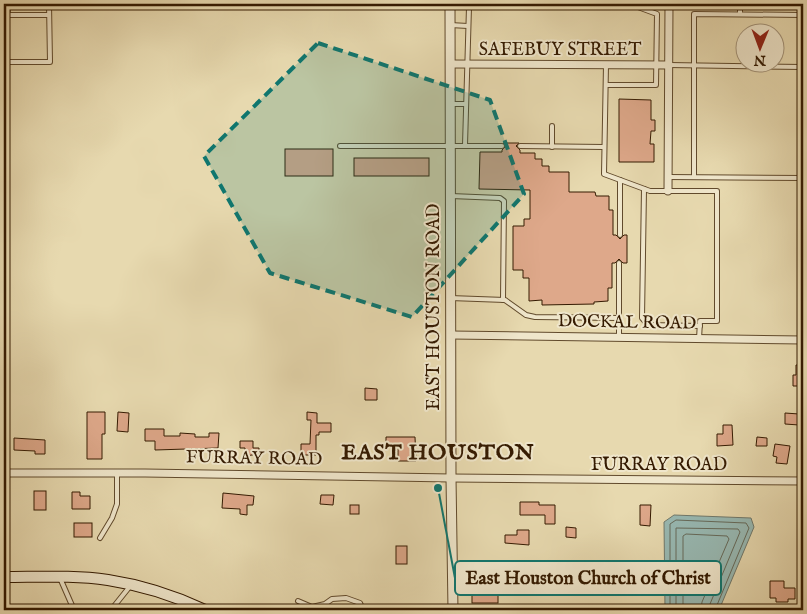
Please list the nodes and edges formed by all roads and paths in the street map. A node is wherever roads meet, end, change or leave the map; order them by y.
1 (8, 4) edge
2 (49, 4) edge
3 (450, 4) edge
4 (669, 4) edge
5 (740, 4) edge
6 (740, 14) junction
7 (6, 15) edge
8 (49, 15) junction
9 (803, 15) edge
10 (450, 26) junction
11 (468, 26) junction
12 (4, 62) edge
13 (450, 64) junction
14 (466, 64) junction
15 (606, 65) junction
16 (656, 65) junction
17 (669, 65) junction
18 (694, 66) junction
19 (803, 67) edge
20 (606, 85) junction
21 (451, 104) junction
22 (466, 104) junction
23 (552, 126) dead end
24 (451, 145) junction
25 (465, 145) junction
26 (340, 146) dead end
27 (502, 146) dead end
28 (520, 146) dead end
29 (552, 147) junction
30 (604, 147) junction
31 (668, 177) junction
32 (694, 177) junction
33 (803, 178) edge
34 (620, 180) junction
35 (644, 189) junction
36 (668, 191) junction
37 (451, 196) junction
38 (620, 235) dead end
39 (619, 263) dead end
40 (450, 298) junction
41 (503, 300) junction
42 (618, 318) junction
43 (662, 326) junction
44 (700, 326) junction
45 (451, 335) junction
46 (619, 338) junction
47 (662, 338) junction
48 (699, 339) junction
49 (803, 340) edge
50 (116, 472) junction
51 (4, 473) edge
52 (451, 478) junction
53 (803, 481) edge
54 (100, 538) dead end
55 (4, 577) edge
56 (60, 577) junction
57 (131, 585) junction
58 (298, 601) dead end
59 (181, 605) edge
60 (74, 610) edge
61 (111, 610) edge
62 (204, 610) edge
63 (363, 610) edge
64 (453, 610) edge

1 - 7 lane
2 - 8 lane
3 - 10 street, EAST HOUSTON ROAD
4 - 17 street
5 - 6 lane
6 - 9 lane
6 - 18 lane
7 - 8 lane
8 - 12 lane
10 - 11 lane
10 - 13 street, EAST HOUSTON ROAD
11 - 14 lane
11 - 16 lane
13 - 14 street, SAFEBUY STREET
13 - 21 street, EAST HOUSTON ROAD
14 - 15 street, SAFEBUY STREET
14 - 22 lane
15 - 16 street, SAFEBUY STREET
15 - 20 lane
16 - 17 street, SAFEBUY STREET
16 - 20 lane
17 - 18 lane
17 - 31 street
18 - 19 lane
18 - 32 lane
20 - 30 lane
21 - 22 lane
21 - 24 street, EAST HOUSTON ROAD
22 - 25 lane
23 - 29 lane
24 - 25 lane
24 - 26 lane
24 - 37 street, EAST HOUSTON ROAD
25 - 27 lane
28 - 29 lane
29 - 30 lane
30 - 34 lane
31 - 32 lane
31 - 36 street
32 - 33 lane
34 - 35 lane
34 - 38 lane
35 - 36 lane
35 - 43 lane
36 - 44 lane
37 - 40 street, EAST HOUSTON ROAD
37 - 41 lane
39 - 42 lane
40 - 41 lane
40 - 45 street, EAST HOUSTON ROAD
41 - 42 lane
42 - 46 lane
43 - 44 lane
43 - 47 lane
44 - 48 lane
45 - 46 street, DOCKAL ROAD
45 - 52 street, EAST HOUSTON ROAD
46 - 47 street, DOCKAL ROAD
47 - 48 street, DOCKAL ROAD
48 - 49 street, DOCKAL ROAD
50 - 51 street, FURRAY ROAD
50 - 52 street, FURRAY ROAD
50 - 54 lane
52 - 53 street, FURRAY ROAD
52 - 64 street, EAST HOUSTON ROAD
55 - 56 main road
56 - 57 main road
56 - 60 lane
57 - 59 main road
57 - 61 lane
58 - 63 lane
59 - 62 main road

